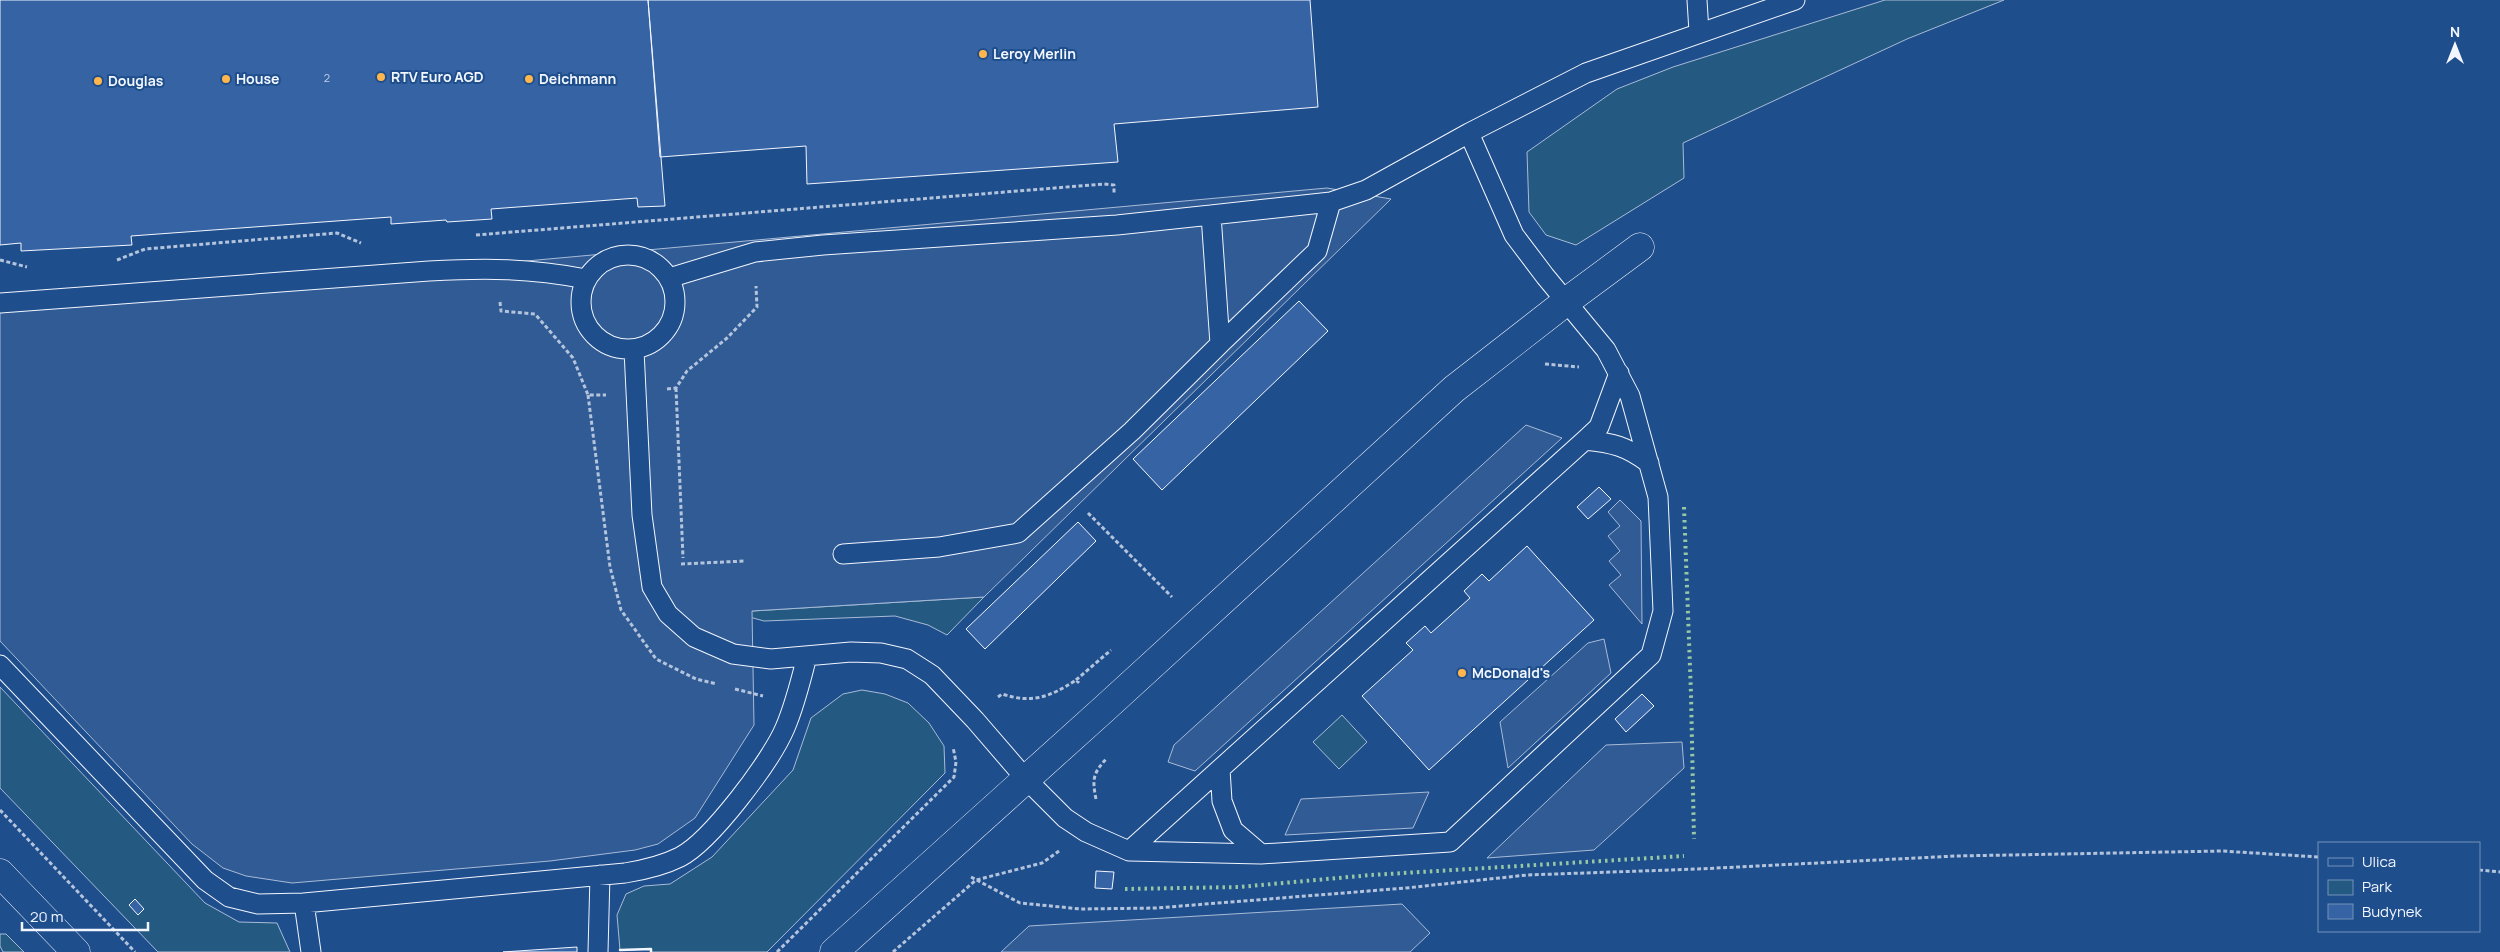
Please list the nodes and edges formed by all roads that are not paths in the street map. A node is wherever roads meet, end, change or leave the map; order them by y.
1 (1697, 0) edge
2 (1795, 0) edge
3 (1699, 32) junction
4 (1468, 133) junction
5 (1331, 202) junction
6 (1211, 215) junction
7 (1640, 248) dead end
8 (669, 278) junction
9 (586, 279) junction
10 (1567, 301) junction
11 (0, 303) edge
12 (1220, 344) junction
13 (634, 350) junction
14 (1619, 373) junction
15 (1585, 440) junction
16 (1649, 463) junction
17 (842, 554) dead end
18 (807, 656) junction
19 (0, 665) edge
20 (1220, 769) junction
21 (1025, 778) junction
22 (1129, 851) junction
23 (1261, 854) junction
24 (0, 873) edge
25 (600, 875) junction
26 (304, 903) junction
27 (76, 952) edge
28 (312, 952) edge
29 (598, 952) edge
30 (834, 952) edge

1 - 3 lane
2 - 3 lane
3 - 4 lane
4 - 5 lane
4 - 10 lane
5 - 6 lane
5 - 12 lane
6 - 8 lane
6 - 12 lane
7 - 10 street
8 - 9 lane
8 - 13 lane
9 - 11 lane
9 - 13 lane
10 - 14 lane
10 - 21 street
12 - 17 lane
13 - 18 lane
14 - 15 lane
14 - 16 lane
15 - 16 lane
15 - 20 lane
16 - 23 lane
18 - 21 lane
18 - 25 lane
19 - 26 lane
20 - 22 lane
20 - 23 lane
21 - 22 lane
21 - 30 street
22 - 23 lane
24 - 27 street
25 - 26 lane
25 - 29 lane
26 - 28 lane

